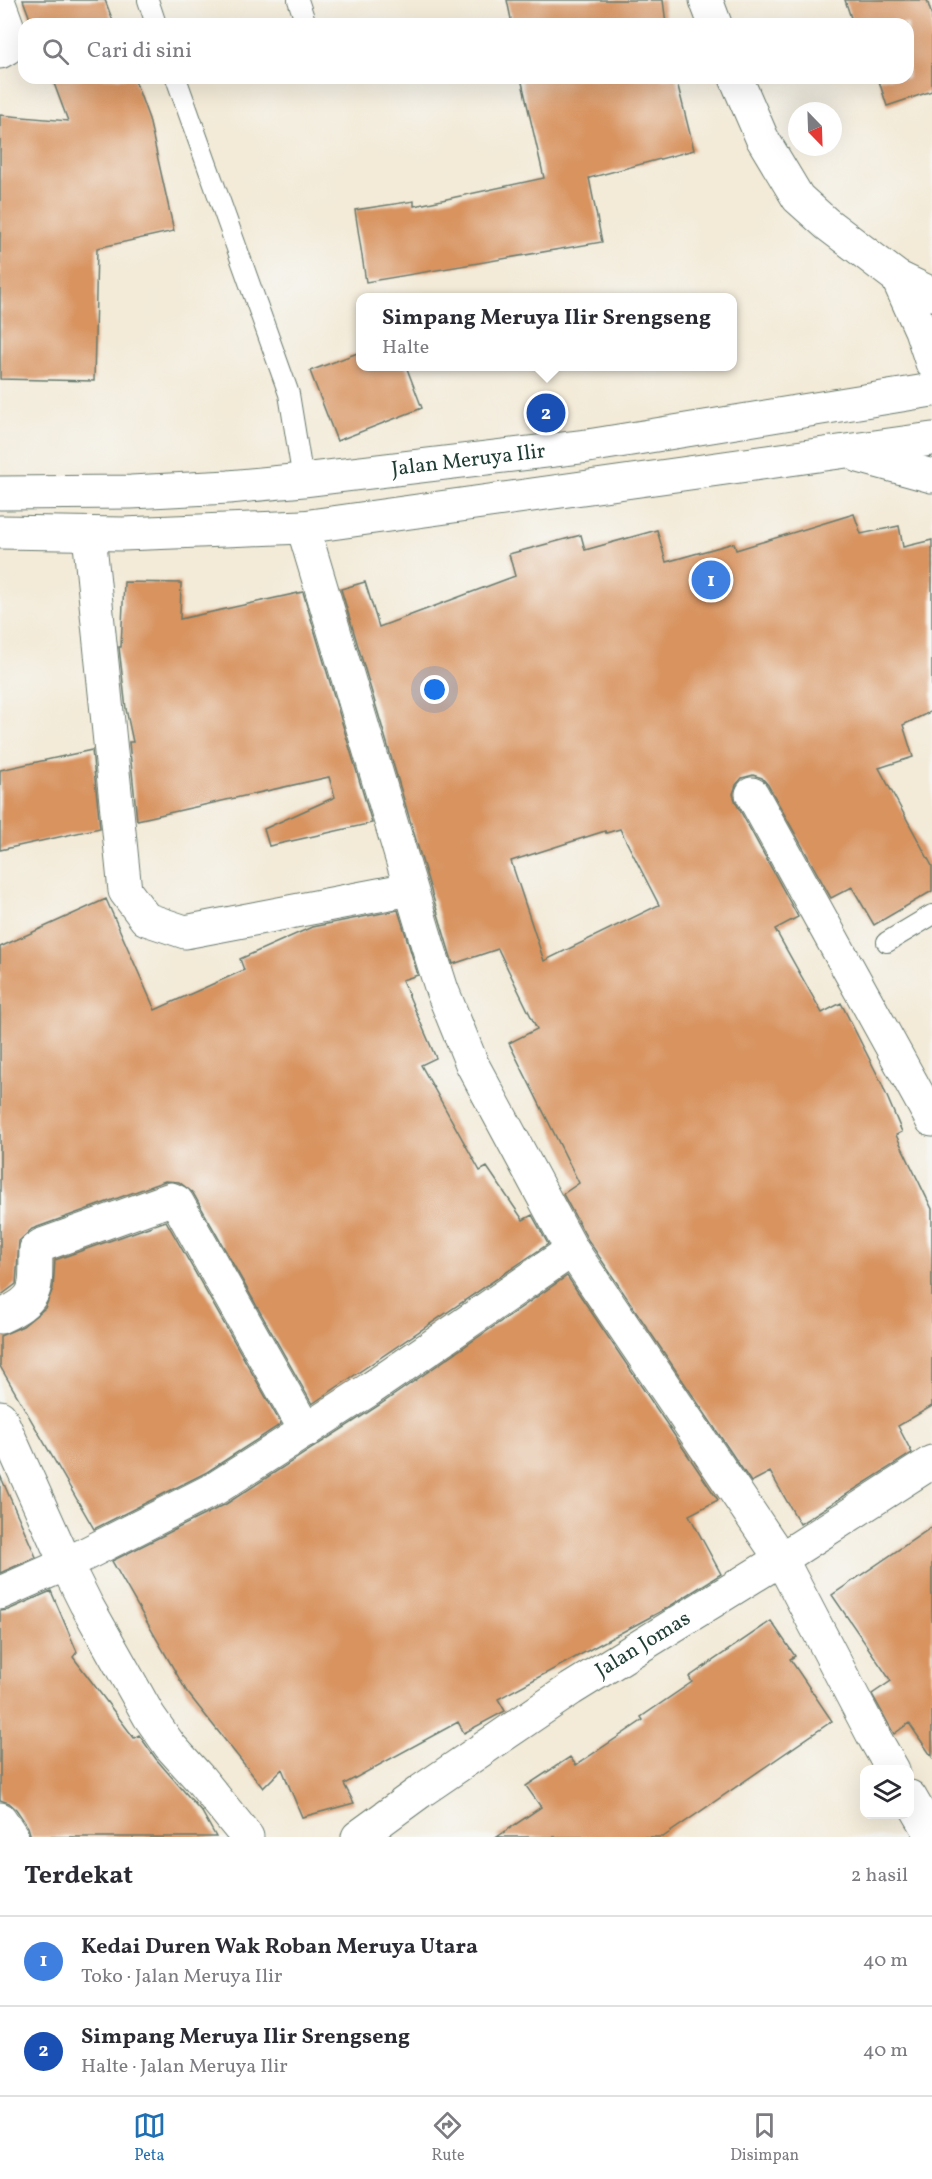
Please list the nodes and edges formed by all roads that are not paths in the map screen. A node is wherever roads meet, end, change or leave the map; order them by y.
1 (148, 0) edge
2 (298, 0) edge
3 (706, 0) edge
4 (0, 6) edge
5 (154, 18) edge
6 (304, 18) edge
7 (713, 18) edge
8 (0, 52) edge
9 (178, 84) edge
10 (739, 84) edge
11 (897, 277) junction
12 (932, 294) edge
13 (932, 363) edge
14 (932, 390) edge
15 (932, 439) edge
16 (846, 452) junction
17 (932, 476) edge
18 (303, 480) junction
19 (0, 493) edge
20 (303, 527) junction
21 (0, 532) edge
22 (89, 534) junction
23 (752, 794) dead end
24 (410, 889) junction
25 (932, 915) edge
26 (887, 942) dead end
27 (932, 1120) edge
28 (572, 1250) junction
29 (0, 1317) edge
30 (0, 1417) edge
31 (306, 1431) junction
32 (932, 1462) edge
33 (781, 1559) junction
34 (66, 1564) junction
35 (0, 1593) edge
36 (890, 1765) edge
37 (914, 1805) edge
38 (0, 1819) edge
39 (932, 1835) edge
40 (12, 1837) edge
41 (247, 1837) edge
42 (358, 1837) edge

1 - 5 lane
2 - 6 lane
3 - 7 street
4 - 8 street
9 - 18 lane
10 - 11 street
11 - 12 street
11 - 13 street
14 - 18 street, Jalan Meruya Ilir
15 - 16 street, Jalan Meruya Ilir
16 - 17 street
16 - 20 street, Jalan Meruya Ilir
18 - 19 street, Jalan Meruya Ilir
20 - 22 street, Jalan Meruya Ilir
20 - 24 street
21 - 22 street, Jalan Meruya Ilir
22 - 24 street
23 - 27 street
24 - 28 street
25 - 26 lane
28 - 31 street
28 - 33 street
29 - 31 street
30 - 34 street
31 - 34 street
32 - 33 street, Jalan Jomas
33 - 36 street
33 - 42 street, Jalan Jomas
34 - 35 street
34 - 41 street
37 - 39 street
38 - 40 street

